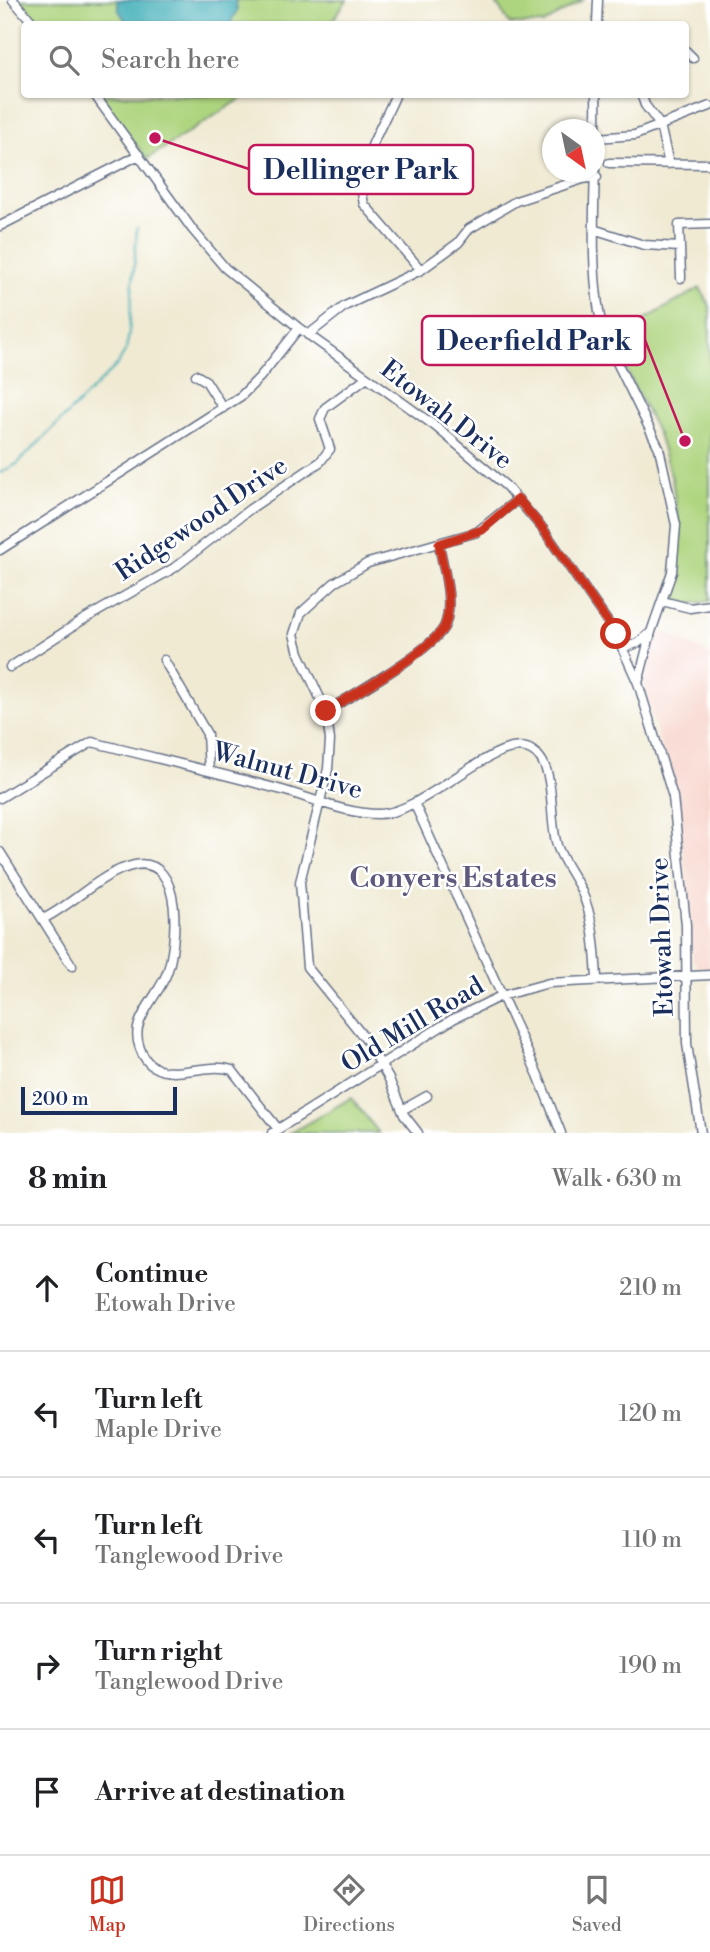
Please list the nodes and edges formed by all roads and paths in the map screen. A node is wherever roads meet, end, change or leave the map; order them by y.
1 (13, 0) edge
2 (598, 0) edge
3 (31, 21) edge
4 (597, 21) edge
5 (689, 54) edge
6 (693, 58) dead end
7 (97, 98) edge
8 (395, 98) edge
9 (596, 98) edge
10 (643, 98) edge
11 (709, 109) edge
12 (597, 119) edge
13 (660, 125) junction
14 (605, 137) edge
15 (139, 155) junction
16 (609, 163) dead end
17 (668, 164) junction
18 (710, 164) edge
19 (574, 182) edge
20 (597, 182) edge
21 (710, 224) edge
22 (0, 226) edge
23 (596, 230) junction
24 (680, 247) junction
25 (421, 270) junction
26 (681, 278) dead end
27 (299, 328) junction
28 (308, 334) junction
29 (196, 375) dead end
30 (367, 377) junction
31 (223, 408) junction
32 (518, 499) junction
33 (439, 544) junction
34 (0, 550) edge
35 (662, 601) junction
36 (710, 605) edge
37 (650, 632) junction
38 (623, 648) junction
39 (646, 650) junction
40 (164, 660) dead end
41 (10, 667) dead end
42 (638, 683) junction
43 (326, 711) junction
44 (209, 771) junction
45 (0, 799) edge
46 (320, 801) junction
47 (415, 805) junction
48 (0, 852) edge
49 (43, 919) junction
50 (72, 966) dead end
51 (687, 975) junction
52 (710, 975) edge
53 (597, 978) junction
54 (501, 996) junction
55 (382, 1065) junction
56 (427, 1097) dead end
57 (402, 1110) junction
58 (275, 1131) edge
59 (418, 1133) edge
60 (561, 1133) edge
61 (701, 1133) edge

1 - 3 street
2 - 4 street
5 - 6 street
7 - 15 street, Etowah Drive
8 - 25 street
9 - 12 street
10 - 13 street
11 - 13 street
13 - 14 street
13 - 17 street
15 - 22 street
15 - 27 street, Etowah Drive
16 - 17 street
17 - 18 street
19 - 25 street
20 - 23 street
21 - 24 street
23 - 24 street
23 - 35 street
24 - 26 street
25 - 28 street
27 - 28 street, Etowah Drive
27 - 31 street
28 - 30 street, Etowah Drive
29 - 31 street
30 - 32 street, Etowah Drive
30 - 41 street, Ridgewood Drive
31 - 34 street
32 - 33 street
32 - 38 street, Etowah Drive
33 - 43 street
33 - 43 street
35 - 36 street
35 - 37 street
37 - 38 street
37 - 39 street
38 - 39 street
38 - 42 street, Etowah Drive
39 - 42 street
40 - 44 street
42 - 51 street, Etowah Drive
43 - 46 street
44 - 45 street, Walnut Drive
44 - 46 street, Walnut Drive
46 - 47 street, Walnut Drive
46 - 55 street
47 - 53 street, Walnut Drive
47 - 54 street
48 - 49 street
49 - 50 street
49 - 58 street
51 - 52 street, Old Mill Road
51 - 53 street, Old Mill Road
51 - 61 street, Etowah Drive
53 - 54 street, Old Mill Road
54 - 55 street, Old Mill Road
54 - 60 street
55 - 57 street
55 - 58 street, Old Mill Road
56 - 57 street
57 - 59 street

